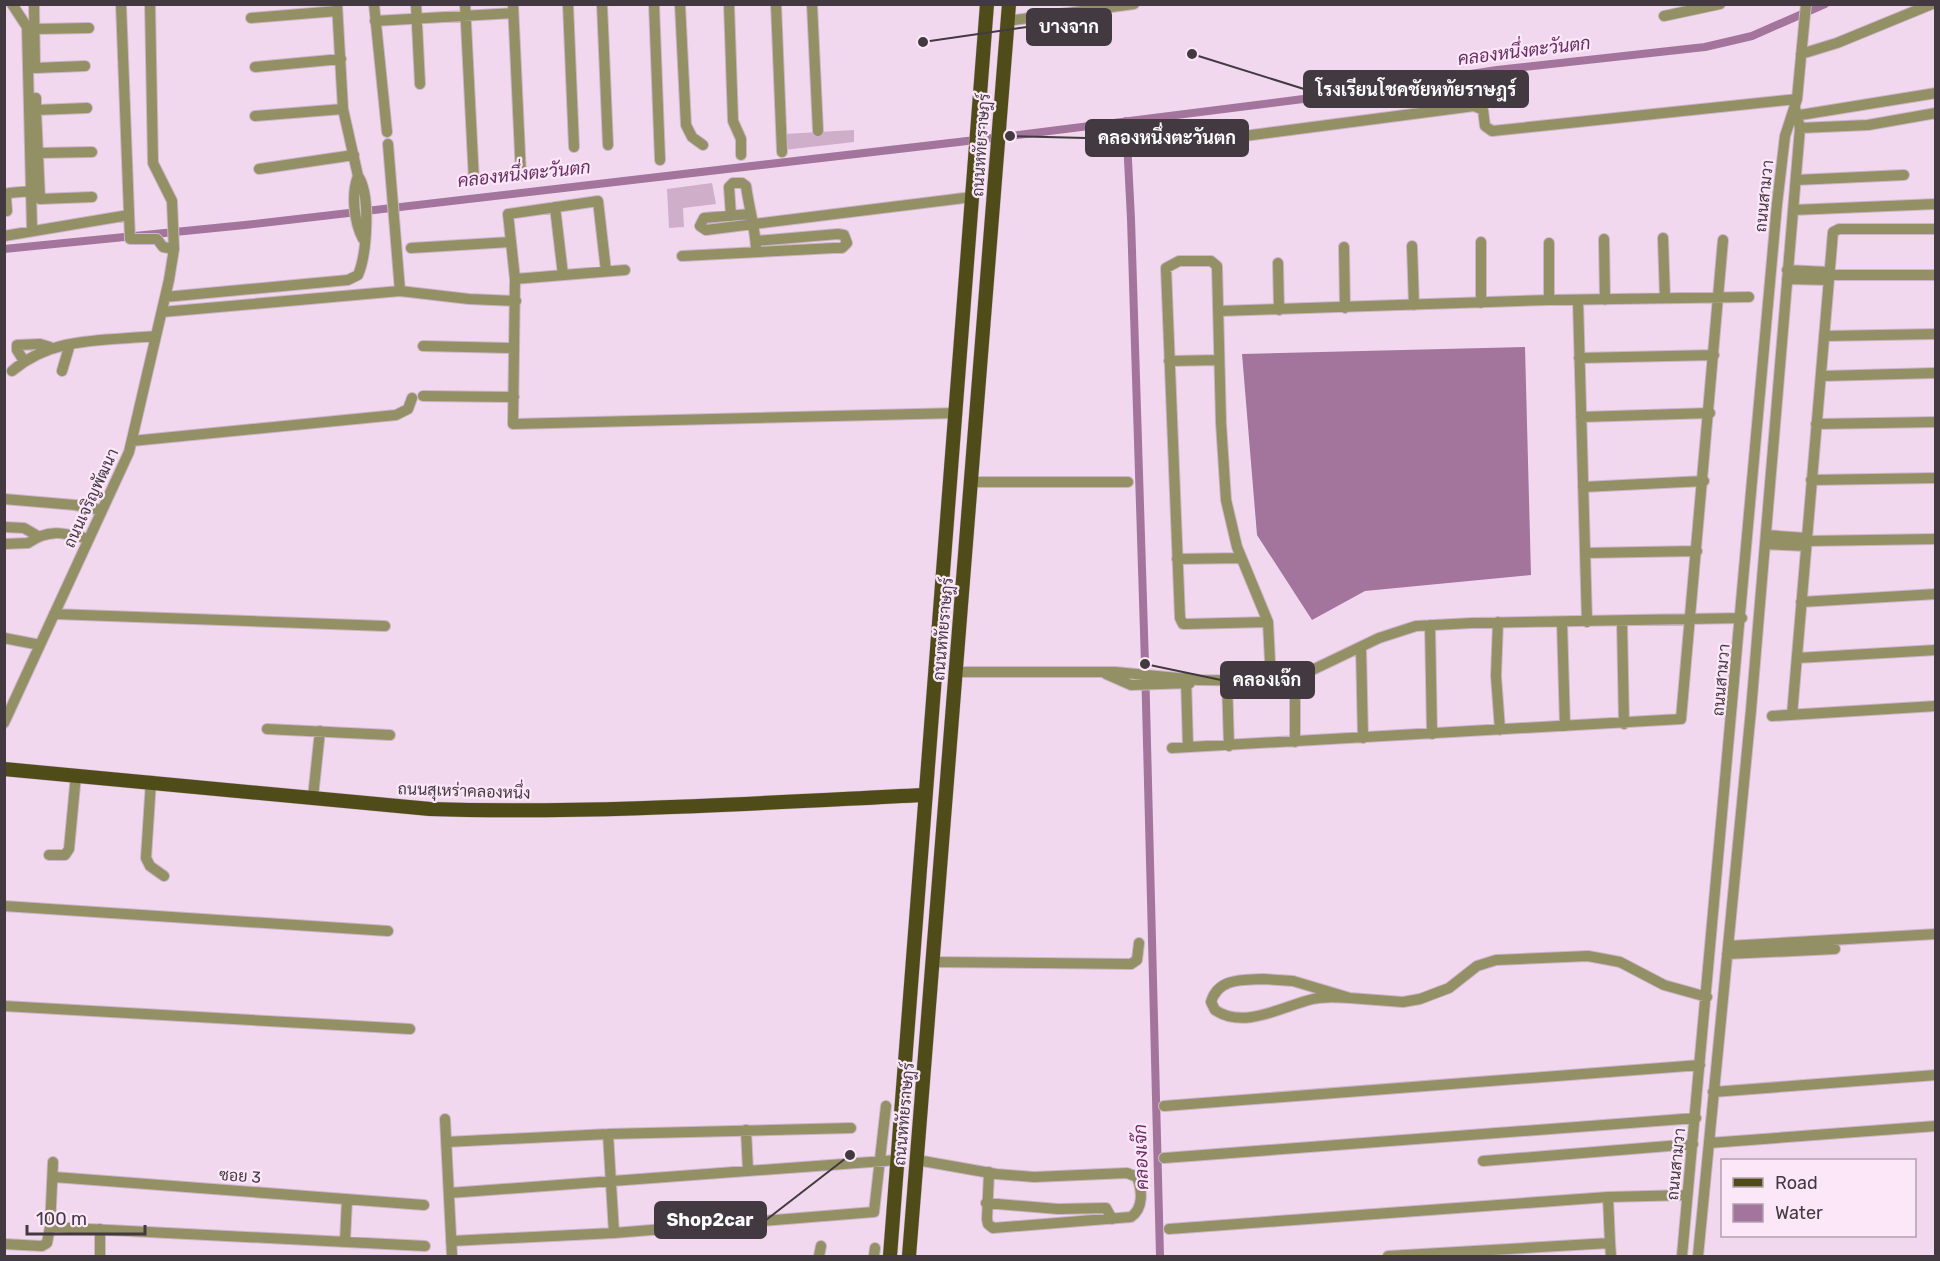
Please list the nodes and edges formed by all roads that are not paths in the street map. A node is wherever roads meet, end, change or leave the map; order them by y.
1 (12, 4) edge
2 (34, 4) edge
3 (121, 4) edge
4 (150, 4) edge
5 (374, 4) edge
6 (417, 4) edge
7 (568, 4) edge
8 (602, 4) edge
9 (654, 4) edge
10 (680, 4) edge
11 (729, 4) edge
12 (776, 4) edge
13 (812, 4) edge
14 (987, 4) edge
15 (1009, 4) edge
16 (1134, 4) edge
17 (1720, 4) edge
18 (1806, 4) edge
19 (1932, 4) edge
20 (337, 8) edge
21 (513, 9) edge
22 (465, 10) edge
23 (1664, 16) dead end
24 (417, 17) junction
25 (251, 18) dead end
26 (375, 21) junction
27 (1007, 21) junction
28 (89, 28) dead end
29 (35, 29) junction
30 (1801, 54) junction
31 (341, 59) junction
32 (85, 66) dead end
33 (255, 67) dead end
34 (35, 68) junction
35 (420, 84) dead end
36 (1935, 93) edge
37 (87, 108) dead end
38 (343, 109) junction
39 (36, 110) junction
40 (1795, 110) junction
41 (1935, 113) edge
42 (255, 116) dead end
43 (1800, 128) junction
44 (818, 131) dead end
45 (608, 145) dead end
46 (703, 145) dead end
47 (574, 147) dead end
48 (1160, 147) dead end
49 (92, 152) dead end
50 (782, 152) dead end
51 (38, 153) junction
52 (354, 155) junction
53 (741, 155) dead end
54 (660, 160) dead end
55 (259, 170) dead end
56 (521, 175) dead end
57 (1904, 175) dead end
58 (1796, 180) junction
59 (474, 181) dead end
60 (31, 191) junction
61 (92, 197) dead end
62 (972, 197) junction
63 (1935, 204) edge
64 (555, 207) junction
65 (1793, 210) junction
66 (7, 211) dead end
67 (731, 216) junction
68 (129, 217) junction
69 (752, 219) junction
70 (1935, 229) edge
71 (32, 230) junction
72 (4, 236) edge
73 (1663, 238) dead end
74 (1604, 239) dead end
75 (1724, 240) dead end
76 (756, 241) junction
77 (511, 242) junction
78 (1481, 242) dead end
79 (1549, 243) dead end
80 (1412, 246) dead end
81 (1344, 247) dead end
82 (411, 248) dead end
83 (174, 249) junction
84 (756, 253) junction
85 (682, 256) dead end
86 (1278, 263) dead end
87 (624, 270) dead end
88 (606, 271) junction
89 (1787, 274) junction
90 (563, 275) junction
91 (1935, 275) edge
92 (1828, 276) junction
93 (514, 279) junction
94 (400, 291) junction
95 (165, 297) junction
96 (1749, 297) dead end
97 (1665, 298) junction
98 (1718, 298) junction
99 (1549, 300) junction
100 (1605, 300) junction
101 (516, 301) junction
102 (1578, 301) junction
103 (1481, 303) junction
104 (1414, 305) junction
105 (1345, 308) junction
106 (1279, 310) junction
107 (1218, 311) junction
108 (162, 312) junction
109 (1935, 334) edge
110 (156, 336) junction
111 (1824, 336) junction
112 (70, 344) junction
113 (423, 346) dead end
114 (50, 347) junction
115 (514, 348) junction
116 (1714, 355) junction
117 (1579, 358) junction
118 (1219, 360) junction
119 (24, 361) junction
120 (1169, 361) junction
121 (12, 371) dead end
122 (62, 371) dead end
123 (1935, 373) edge
124 (1822, 376) junction
125 (1761, 392) junction
126 (1778, 393) junction
127 (514, 397) junction
128 (957, 413) junction
129 (1710, 413) junction
130 (1581, 417) junction
131 (1935, 422) edge
132 (1816, 424) junction
133 (132, 441) junction
134 (1935, 478) edge
135 (1811, 480) junction
136 (1704, 481) junction
137 (972, 482) junction
138 (1128, 482) dead end
139 (1583, 487) junction
140 (4, 499) edge
141 (101, 510) junction
142 (4, 526) edge
143 (36, 535) junction
144 (89, 539) junction
145 (1935, 539) edge
146 (1766, 540) junction
147 (1806, 542) junction
148 (4, 544) edge
149 (1697, 551) junction
150 (1585, 554) junction
151 (1241, 558) junction
152 (1177, 559) junction
153 (1935, 594) edge
154 (1801, 602) junction
155 (54, 614) junction
156 (1742, 618) junction
157 (1691, 619) junction
158 (1622, 621) junction
159 (1268, 622) junction
160 (1498, 622) junction
161 (1562, 622) junction
162 (1587, 622) junction
163 (1430, 625) junction
164 (385, 626) dead end
165 (4, 638) edge
166 (40, 645) junction
167 (1361, 648) junction
168 (1935, 650) edge
169 (1797, 658) junction
170 (956, 672) junction
171 (1295, 677) junction
172 (1227, 680) junction
173 (1186, 681) junction
174 (1271, 681) junction
175 (1935, 706) edge
176 (1792, 715) junction
177 (1772, 716) dead end
178 (4, 723) edge
179 (1624, 724) junction
180 (1565, 726) junction
181 (267, 729) dead end
182 (1500, 730) junction
183 (320, 731) junction
184 (1432, 734) junction
185 (390, 735) dead end
186 (1363, 738) junction
187 (1295, 742) junction
188 (1229, 746) junction
189 (1188, 747) junction
190 (1172, 748) dead end
191 (4, 769) edge
192 (949, 774) junction
193 (76, 775) junction
194 (151, 781) junction
195 (924, 795) junction
196 (313, 797) junction
197 (945, 818) junction
198 (50, 855) dead end
199 (1718, 874) junction
200 (164, 876) dead end
201 (1735, 876) junction
202 (4, 906) edge
203 (388, 931) dead end
204 (1935, 934) edge
205 (1139, 943) dead end
206 (1835, 949) dead end
207 (1727, 950) junction
208 (933, 962) junction
209 (1707, 997) junction
210 (1350, 998) junction
211 (4, 1006) edge
212 (410, 1029) dead end
213 (1700, 1065) junction
214 (1935, 1075) edge
215 (1713, 1092) junction
216 (886, 1106) dead end
217 (1164, 1106) dead end
218 (1696, 1118) junction
219 (445, 1119) dead end
220 (1935, 1125) edge
221 (851, 1128) dead end
222 (746, 1130) junction
223 (608, 1134) junction
224 (446, 1142) junction
225 (1709, 1143) junction
226 (1693, 1144) junction
227 (1164, 1158) dead end
228 (898, 1160) junction
229 (917, 1160) junction
230 (878, 1161) junction
231 (1483, 1161) dead end
232 (53, 1162) dead end
233 (748, 1171) junction
234 (989, 1173) junction
235 (54, 1178) junction
236 (611, 1182) junction
237 (449, 1193) junction
238 (1687, 1195) junction
239 (1608, 1197) junction
240 (347, 1199) junction
241 (986, 1203) junction
242 (423, 1205) dead end
243 (1112, 1219) junction
244 (50, 1227) junction
245 (100, 1228) junction
246 (1169, 1228) dead end
247 (614, 1233) junction
248 (451, 1241) junction
249 (345, 1242) junction
250 (1610, 1243) junction
251 (4, 1244) edge
252 (425, 1246) dead end
253 (1568, 1251) edge
254 (1522, 1252) edge
255 (1480, 1253) edge
256 (1436, 1255) edge
257 (1390, 1256) edge
258 (100, 1257) edge
259 (452, 1257) edge
260 (890, 1257) edge
261 (909, 1257) edge
262 (1611, 1257) edge
263 (1682, 1257) edge
264 (1698, 1257) edge

1 - 60 street
2 - 29 street
3 - 68 street
4 - 83 street, ถนนเจริญพัฒนา
5 - 26 street
6 - 24 street
7 - 47 street
8 - 45 street
9 - 54 street
10 - 46 street
11 - 53 street
12 - 50 street
13 - 44 street
14 - 62 main road, ถนนหทัยราษฎร์
15 - 27 main road, ถนนหทัยราษฎร์
16 - 27 street
17 - 23 street
18 - 30 street, ถนนสามวา
19 - 30 street
20 - 25 street
20 - 31 street
21 - 22 street
21 - 56 street
22 - 24 street
22 - 59 street
24 - 26 street
24 - 35 street
26 - 94 street
27 - 137 main road, ถนนหทัยราษฎร์
28 - 29 street
29 - 34 street
30 - 40 street, ถนนสามวา
31 - 33 street
31 - 38 street
32 - 34 street
34 - 39 street
36 - 40 street
37 - 39 street
38 - 42 street
38 - 52 street
39 - 51 street
40 - 43 street, ถนนสามวา
40 - 48 street
40 - 125 street, ถนนสามวา
41 - 43 street
43 - 58 street, ถนนสามวา
49 - 51 street
51 - 61 street
52 - 55 street
52 - 95 street
57 - 58 street
58 - 65 street, ถนนสามวา
60 - 66 street
60 - 71 street
62 - 69 street
62 - 128 main road, ถนนหทัยราษฎร์
63 - 65 street
64 - 77 street
64 - 88 street
64 - 90 street
65 - 89 street, ถนนสามวา
67 - 69 street
67 - 69 street
67 - 69 street
68 - 71 street
68 - 83 street
69 - 76 street
70 - 92 street
71 - 72 street
73 - 97 street
74 - 100 street
75 - 98 street
76 - 84 street
76 - 84 street
77 - 82 street
77 - 93 street
78 - 103 street
79 - 99 street
80 - 104 street
81 - 105 street
83 - 95 street, ถนนเจริญพัฒนา
84 - 85 street
86 - 106 street
87 - 88 street
88 - 90 street
89 - 92 street
89 - 126 street, ถนนสามวา
90 - 93 street
91 - 92 street
92 - 111 street
93 - 101 street
94 - 101 street
94 - 108 street
95 - 108 street, ถนนเจริญพัฒนา
96 - 98 street
97 - 98 street
97 - 100 street
98 - 116 street
99 - 102 street
99 - 103 street
100 - 102 street
101 - 115 street
102 - 117 street
103 - 104 street
104 - 105 street
105 - 106 street
106 - 107 street
107 - 118 street
107 - 120 street
108 - 110 street, ถนนเจริญพัฒนา
109 - 111 street
110 - 112 street
110 - 133 street, ถนนเจริญพัฒนา
111 - 124 street
112 - 114 street
112 - 122 street
113 - 115 street
114 - 119 street
114 - 119 street
115 - 127 street
116 - 117 street
116 - 129 street
117 - 130 street
118 - 120 street
118 - 151 street
119 - 121 street
120 - 152 street
123 - 124 street
124 - 132 street
125 - 126 street
125 - 156 street, ถนนสามวา
126 - 146 street, ถนนสามวา
127 - 128 street
127 - 133 street
128 - 195 main road, ถนนหทัยราษฎร์
129 - 130 street
129 - 136 street
130 - 139 street
131 - 132 street
132 - 135 street
133 - 141 street, ถนนเจริญพัฒนา
134 - 135 street
135 - 147 street
136 - 139 street
136 - 149 street
137 - 138 street
137 - 170 main road, ถนนหทัยราษฎร์
139 - 150 street
140 - 141 street
141 - 144 street, ถนนเจริญพัฒนา
142 - 143 street
143 - 144 street
143 - 148 street
144 - 155 street, ถนนเจริญพัฒนา
145 - 147 street
146 - 147 street
146 - 201 street, ถนนสามวา
147 - 154 street
149 - 150 street
149 - 157 street
150 - 162 street
151 - 152 street
151 - 159 street
152 - 159 street
153 - 154 street
154 - 169 street
155 - 164 street
155 - 166 street, ถนนเจริญพัฒนา
156 - 157 street
156 - 199 street, ถนนสามวา
157 - 158 street
157 - 179 street
158 - 162 street
158 - 179 street
159 - 174 street
160 - 161 street
160 - 163 street
160 - 182 street
161 - 162 street
161 - 180 street
163 - 167 street
163 - 184 street
165 - 166 street
166 - 178 street, ถนนเจริญพัฒนา
167 - 171 street
167 - 186 street
168 - 169 street
169 - 176 street
170 - 173 street
170 - 192 main road, ถนนหทัยราษฎร์
171 - 174 street
171 - 187 street
172 - 173 street
172 - 174 street
172 - 188 street
173 - 189 street
175 - 176 street
176 - 177 street
179 - 180 street
180 - 182 street
181 - 183 street
182 - 184 street
183 - 185 street
183 - 196 street
184 - 186 street
186 - 187 street
187 - 188 street
188 - 189 street
189 - 190 street
191 - 193 main road, ถนนสุเหร่าคลองหนึ่ง
192 - 195 main road
192 - 197 main road, ถนนหทัยราษฎร์
193 - 194 main road, ถนนสุเหร่าคลองหนึ่ง
193 - 198 street
194 - 196 main road, ถนนสุเหร่าคลองหนึ่ง
194 - 200 street
195 - 196 main road, ถนนสุเหร่าคลองหนึ่ง
195 - 197 main road
195 - 228 main road, ถนนหทัยราษฎร์
197 - 208 main road, ถนนหทัยราษฎร์
199 - 201 street
199 - 209 street, ถนนสามวา
201 - 207 street, ถนนสามวา
202 - 203 street
204 - 207 street
205 - 208 street
206 - 207 street
207 - 215 street, ถนนสามวา
208 - 229 main road, ถนนหทัยราษฎร์
209 - 210 street
209 - 213 street, ถนนสามวา
210 - 210 street
211 - 212 street
213 - 217 street
213 - 218 street, ถนนสามวา
214 - 215 street
215 - 225 street, ถนนสามวา
216 - 230 street
218 - 226 street, ถนนสามวา
218 - 227 street
219 - 224 street
220 - 225 street
221 - 222 street
222 - 223 street
222 - 233 street
223 - 224 street
223 - 236 street
224 - 237 street
225 - 264 street, ถนนสามวา
226 - 231 street
226 - 238 street, ถนนสามวา
228 - 230 street
228 - 260 main road, ถนนหทัยราษฎร์
229 - 234 street
229 - 261 main road, ถนนหทัยราษฎร์
230 - 233 street
230 - 247 street
232 - 235 street
233 - 236 street
234 - 241 street
234 - 243 street
235 - 240 street, ซอย 3
235 - 244 street
236 - 237 street
236 - 247 street
237 - 248 street
238 - 239 street
238 - 263 street, ถนนสามวา
239 - 246 street
239 - 250 street
240 - 242 street, ซอย 3
240 - 249 street
241 - 243 street
241 - 243 street
244 - 245 street
244 - 251 street
245 - 249 street
245 - 258 street
247 - 248 street
248 - 259 street
249 - 252 street
250 - 253 street
250 - 262 street
253 - 254 street
254 - 255 street
255 - 256 street
256 - 257 street

